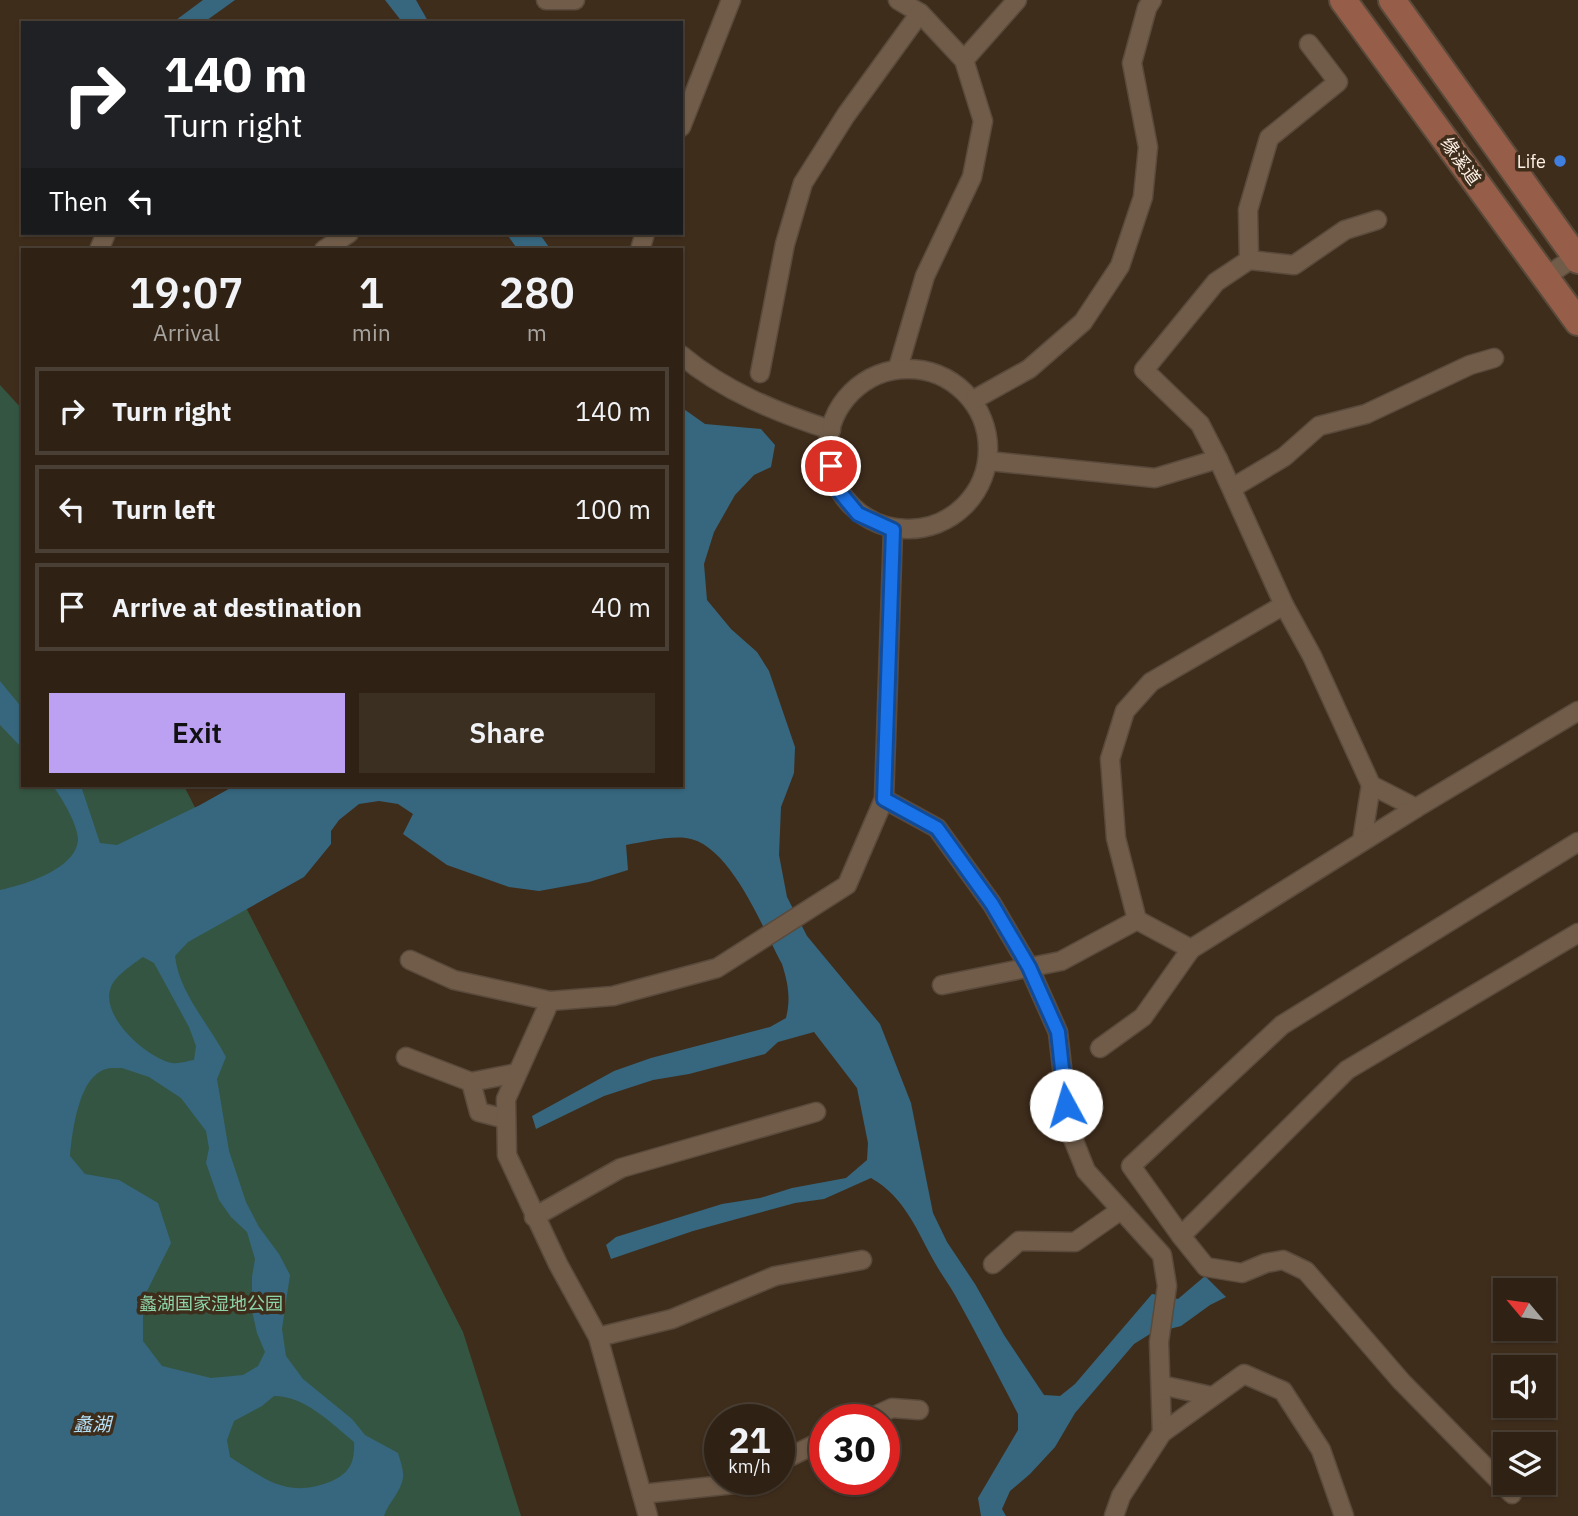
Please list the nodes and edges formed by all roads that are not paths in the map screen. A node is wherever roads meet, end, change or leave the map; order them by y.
1 (546, 0) edge
2 (575, 0) edge
3 (731, 0) edge
4 (898, 0) edge
5 (1017, 0) edge
6 (1152, 0) edge
7 (1343, 0) edge
8 (1392, 0) edge
9 (920, 13) junction
10 (1309, 44) dead end
11 (964, 60) junction
12 (683, 122) edge
13 (1377, 220) dead end
14 (346, 235) edge
15 (327, 248) edge
16 (1577, 257) edge
17 (1249, 260) junction
18 (1545, 277) junction
19 (1578, 322) edge
20 (683, 357) edge
21 (1494, 358) dead end
22 (898, 368) junction
23 (760, 373) dead end
24 (975, 399) junction
25 (831, 430) junction
26 (1218, 459) junction
27 (989, 461) junction
28 (1232, 488) junction
29 (893, 530) junction
30 (1284, 604) junction
31 (1578, 711) edge
32 (1371, 785) junction
33 (884, 799) junction
34 (1416, 808) junction
35 (1362, 841) junction
36 (1578, 842) edge
37 (1137, 920) junction
38 (1578, 933) edge
39 (1191, 949) junction
40 (410, 960) dead end
41 (1029, 967) junction
42 (942, 985) dead end
43 (550, 1001) junction
44 (1100, 1048) dead end
45 (406, 1057) dead end
46 (517, 1073) junction
47 (471, 1082) junction
48 (816, 1112) dead end
49 (506, 1119) junction
50 (1121, 1210) junction
51 (534, 1217) junction
52 (1181, 1236) junction
53 (862, 1260) dead end
54 (993, 1264) dead end
55 (598, 1337) junction
56 (1161, 1385) junction
57 (1211, 1396) junction
58 (900, 1409) edge
59 (919, 1410) dead end
60 (1162, 1433) junction
61 (1493, 1475) edge
62 (704, 1487) edge
63 (642, 1494) junction
64 (648, 1516) edge
65 (1114, 1516) edge
66 (1344, 1516) edge

1 - 2 street
3 - 12 street
4 - 9 street
5 - 11 street
6 - 24 street
7 - 18 main road, 缘溪道
8 - 16 main road
9 - 11 street
9 - 23 street
10 - 17 street
11 - 22 street
13 - 17 street
14 - 15 street
16 - 18 street
17 - 26 street
18 - 19 main road, 缘溪道
20 - 25 street
21 - 28 street
22 - 24 street
22 - 25 street
24 - 27 street
25 - 29 street
26 - 27 street
26 - 28 street
27 - 29 street
28 - 30 street
29 - 33 street
30 - 32 street
30 - 37 street
31 - 34 street
32 - 34 street
32 - 35 street
33 - 41 street
33 - 43 street
34 - 35 street
35 - 39 street
36 - 52 street
37 - 39 street
37 - 41 street
38 - 52 street
39 - 44 street
40 - 43 street
41 - 42 street
41 - 50 street
43 - 46 street
45 - 47 street
46 - 47 street
46 - 49 street
47 - 49 street
48 - 51 street
49 - 51 street
50 - 54 street
50 - 56 street
51 - 55 street
52 - 61 street
53 - 55 street
55 - 63 street
56 - 57 street
56 - 60 street
57 - 60 street
57 - 66 street
58 - 59 street
60 - 65 street
62 - 63 street
63 - 64 street

